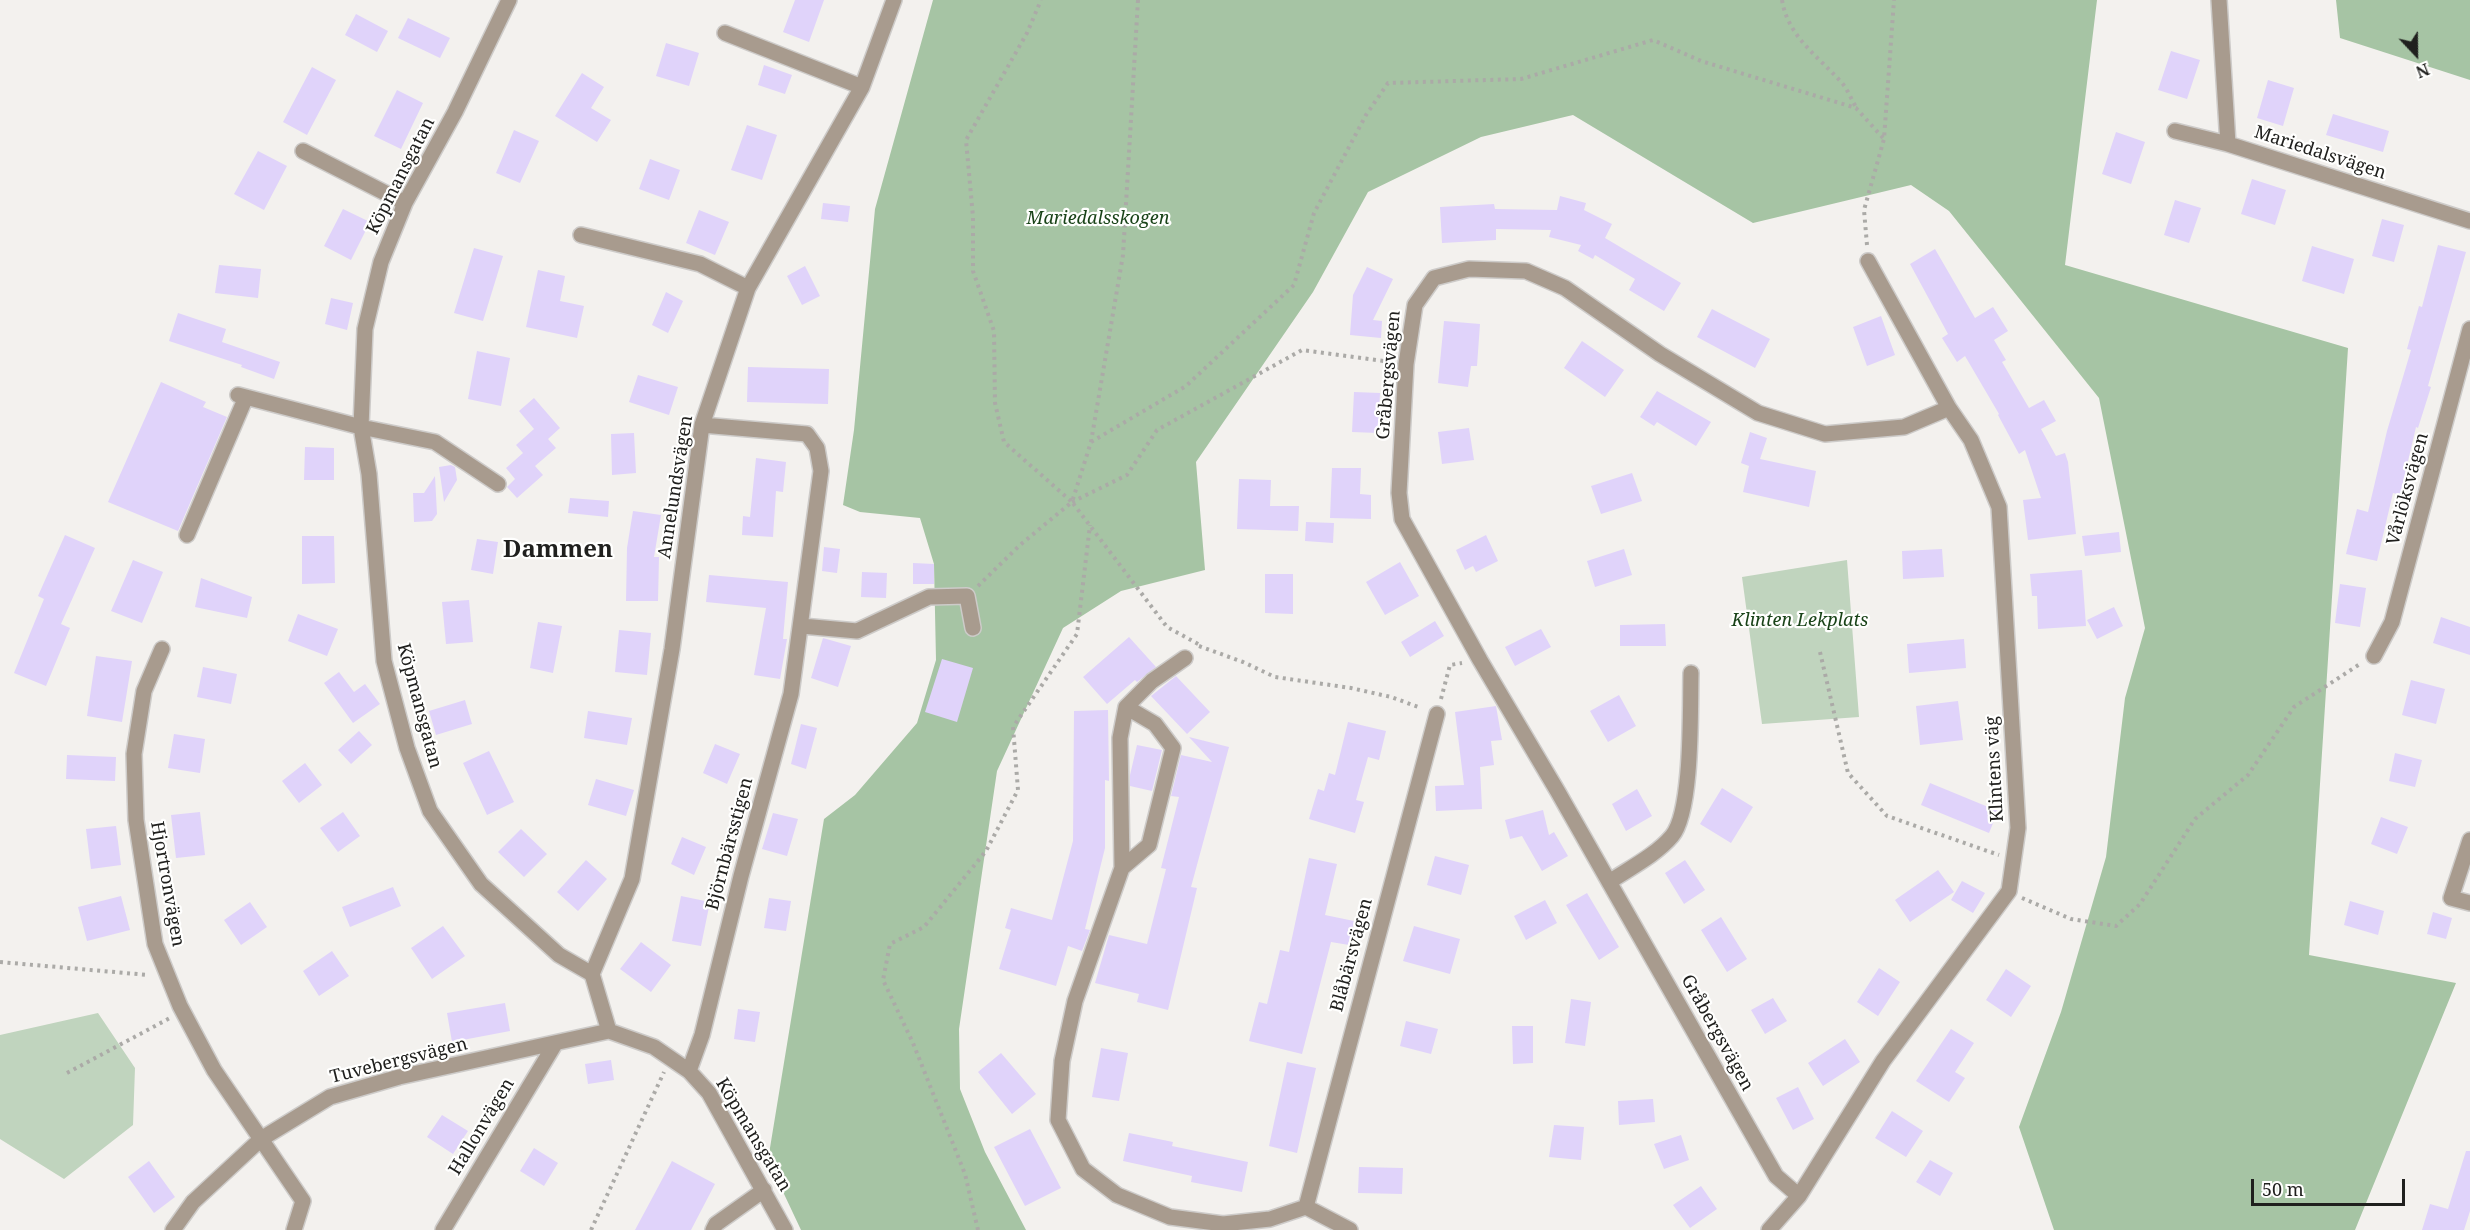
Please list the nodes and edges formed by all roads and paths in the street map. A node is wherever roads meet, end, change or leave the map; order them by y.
1 (509, 0) edge
2 (894, 0) edge
3 (1041, 0) edge
4 (1138, 0) edge
5 (1782, 0) edge
6 (1894, 0) edge
7 (2219, 0) edge
8 (725, 33) dead end
9 (862, 87) junction
10 (1856, 108) junction
11 (2175, 131) dead end
12 (1884, 139) junction
13 (2228, 144) junction
14 (303, 151) dead end
15 (405, 203) junction
16 (2470, 221) edge
17 (580, 235) dead end
18 (1868, 261) joint
19 (748, 288) junction
20 (2470, 329) edge
21 (1406, 364) junction
22 (1948, 408) junction
23 (702, 424) junction
24 (361, 427) junction
25 (1091, 442) junction
26 (498, 484) dead end
27 (1072, 502) junction
28 (1090, 525) junction
29 (187, 535) dead end
30 (967, 596) junction
31 (802, 626) junction
32 (973, 628) dead end
33 (1200, 645) junction
34 (162, 649) dead end
35 (1820, 652) dead end
36 (2374, 656) joint
37 (1185, 658) joint
38 (1480, 660) junction
39 (1690, 673) dead end
40 (1126, 707) junction
41 (1437, 714) junction
42 (2470, 840) edge
43 (2013, 860) junction
44 (1122, 868) junction
45 (1609, 882) junction
46 (2009, 891) junction
47 (2470, 903) edge
48 (0, 962) edge
49 (592, 974) junction
50 (167, 977) junction
51 (183, 1011) junction
52 (609, 1031) junction
53 (555, 1044) junction
54 (670, 1058) junction
55 (690, 1071) junction
56 (67, 1073) dead end
57 (261, 1139) junction
58 (764, 1190) junction
59 (1799, 1197) junction
60 (1306, 1207) junction
61 (173, 1230) edge
62 (294, 1230) edge
63 (443, 1230) edge
64 (591, 1230) edge
65 (713, 1230) edge
66 (785, 1230) edge
67 (978, 1230) edge
68 (1350, 1230) edge
69 (1769, 1230) edge

1 - 15 street, Köpmansgatan
2 - 9 street, Annelundsvägen
3 - 27 path
4 - 25 path
5 - 10 path
6 - 12 path
7 - 13 street, Mariedalsvägen
8 - 9 street
9 - 19 street, Annelundsvägen
10 - 12 path
10 - 25 path
11 - 13 street
12 - 18 path
13 - 16 street, Mariedalsvägen
14 - 15 street
15 - 24 street, Köpmansgatan
17 - 19 street
18 - 22 street, Klintens väg
19 - 23 street, Annelundsvägen
20 - 36 street, Vårlöksvägen
21 - 22 street, Gråbergsvägen
21 - 27 path
21 - 38 street, Gråbergsvägen
22 - 43 street, Klintens väg
23 - 31 street, Björnbärsstigen
23 - 49 street, Annelundsvägen
24 - 26 street
24 - 29 street
24 - 49 street, Köpmansgatan
25 - 27 path
27 - 28 path
27 - 30 path
28 - 33 path
28 - 67 path
30 - 31 street
30 - 32 street
31 - 55 street, Björnbärsstigen
33 - 37 path
33 - 41 path
34 - 50 street, Hjortronvägen
35 - 43 path
36 - 46 path
37 - 40 street
38 - 41 path
38 - 45 street, Gråbergsvägen
39 - 45 street
40 - 44 street
40 - 44 street
41 - 60 street, Blåbärsvägen
42 - 47 street
43 - 46 street, Klintens väg
44 - 60 street
45 - 59 street, Gråbergsvägen
46 - 59 street, Klintens väg
48 - 50 path
49 - 52 street
50 - 51 street, Hjortronvägen
51 - 56 path
51 - 57 street, Hjortronvägen
52 - 53 street, Tuvebergsvägen
52 - 54 street, Köpmansgatan
53 - 57 street, Tuvebergsvägen
53 - 63 street, Hallonvägen
54 - 55 street, Köpmansgatan
54 - 64 path
55 - 58 street, Köpmansgatan
57 - 61 street, Tuvebergsvägen
57 - 62 street, Hjortronvägen
58 - 65 street
58 - 66 street, Köpmansgatan
59 - 69 street, Klintens väg
60 - 68 street

